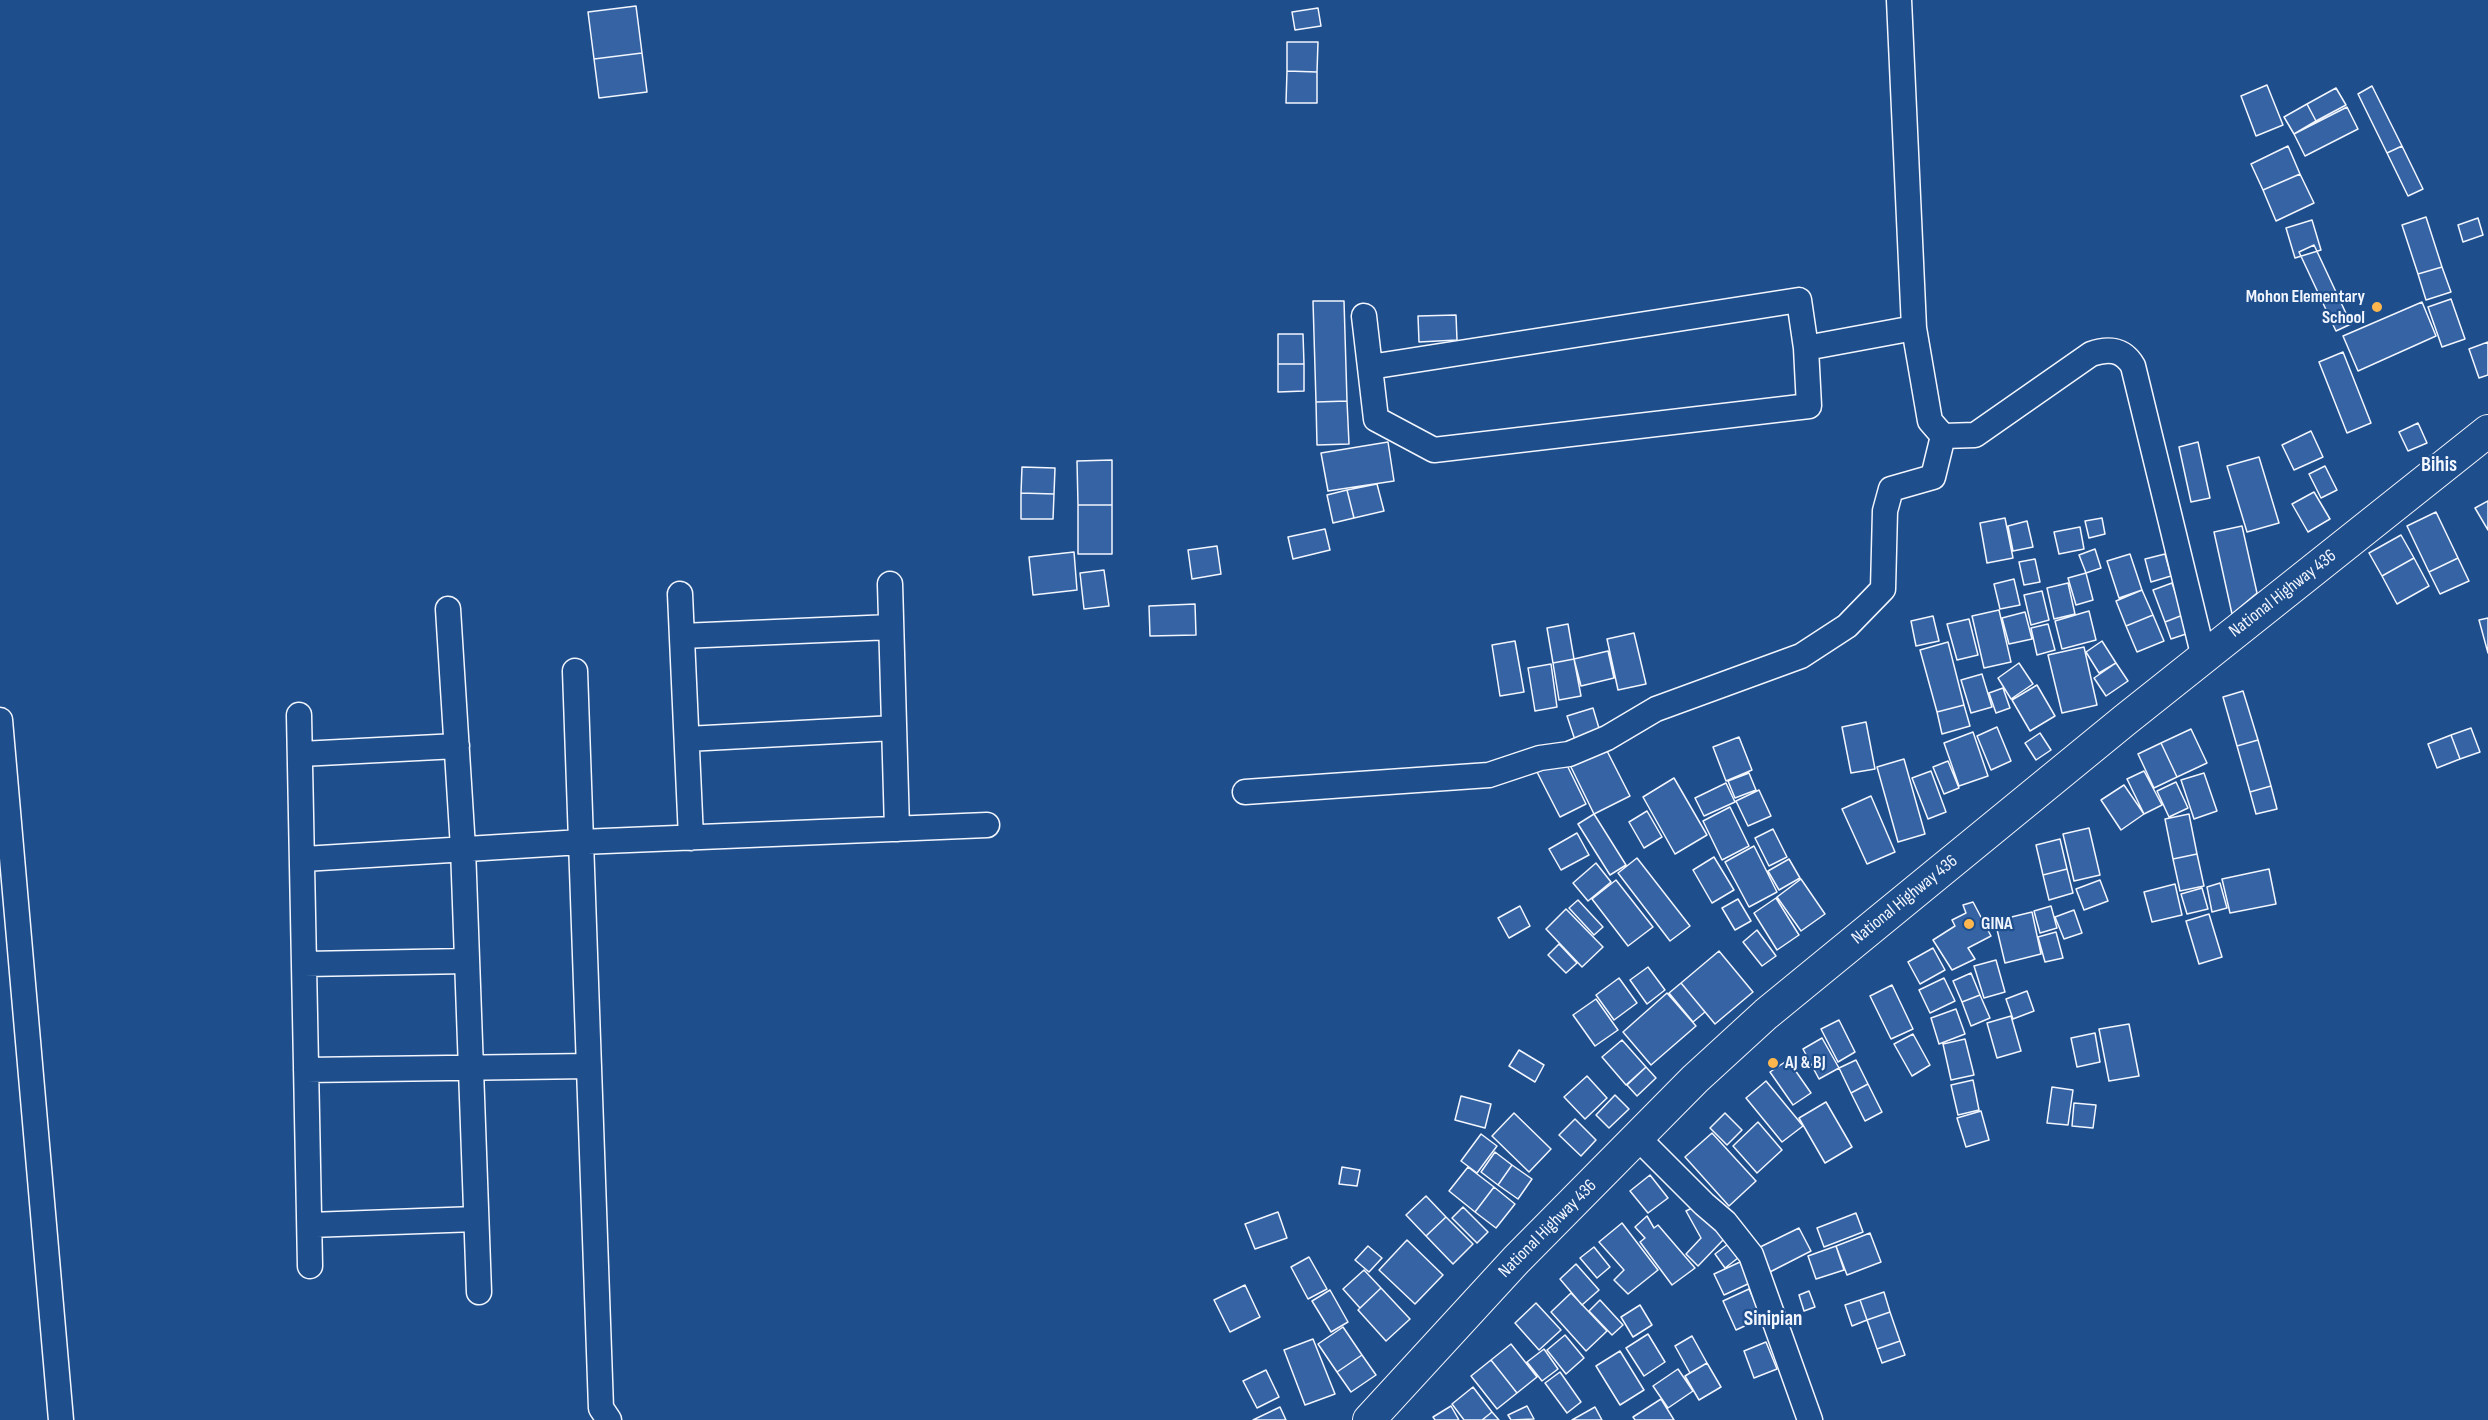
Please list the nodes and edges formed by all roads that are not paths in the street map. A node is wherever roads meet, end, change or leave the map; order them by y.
1 (1899, 0) edge
2 (1364, 316) dead end
3 (1914, 328) junction
4 (1806, 348) junction
5 (1370, 367) junction
6 (2488, 431) edge
7 (1943, 436) junction
8 (890, 584) dead end
9 (680, 594) dead end
10 (448, 609) dead end
11 (891, 627) junction
12 (682, 636) junction
13 (2204, 658) junction
14 (575, 671) dead end
15 (299, 715) dead end
16 (0, 720) edge
17 (894, 728) junction
18 (687, 739) junction
19 (457, 746) junction
20 (301, 754) junction
21 (1245, 792) dead end
22 (987, 825) dead end
23 (897, 829) junction
24 (691, 838) junction
25 (581, 842) junction
26 (463, 848) junction
27 (304, 859) junction
28 (467, 961) junction
29 (305, 964) junction
30 (589, 1066) junction
31 (471, 1069) junction
32 (306, 1070) junction
33 (1638, 1138) junction
34 (476, 1219) junction
35 (310, 1225) junction
36 (310, 1266) dead end
37 (479, 1292) dead end
38 (61, 1420) edge
39 (609, 1420) edge
40 (1369, 1420) edge
41 (1810, 1420) edge

1 - 3 street
2 - 5 street
3 - 4 street
3 - 7 street
4 - 5 street
4 - 5 street
6 - 13 main road, National Highway 436
7 - 13 street
7 - 21 street
8 - 11 street
9 - 12 street
10 - 19 street
11 - 12 street
11 - 17 street
12 - 18 street
13 - 33 main road, National Highway 436
14 - 25 street
15 - 20 street
16 - 38 street
17 - 18 street
17 - 23 street
18 - 24 street
19 - 20 street
19 - 26 street
20 - 27 street
22 - 23 street
23 - 24 street
24 - 25 street
25 - 26 street
25 - 30 street
26 - 27 street
26 - 28 street
27 - 29 street
28 - 29 street
28 - 31 street
29 - 32 street
30 - 31 street
30 - 39 street
31 - 32 street
31 - 34 street
32 - 35 street
33 - 40 main road, National Highway 436
33 - 41 street
34 - 35 street
34 - 37 street
35 - 36 street

